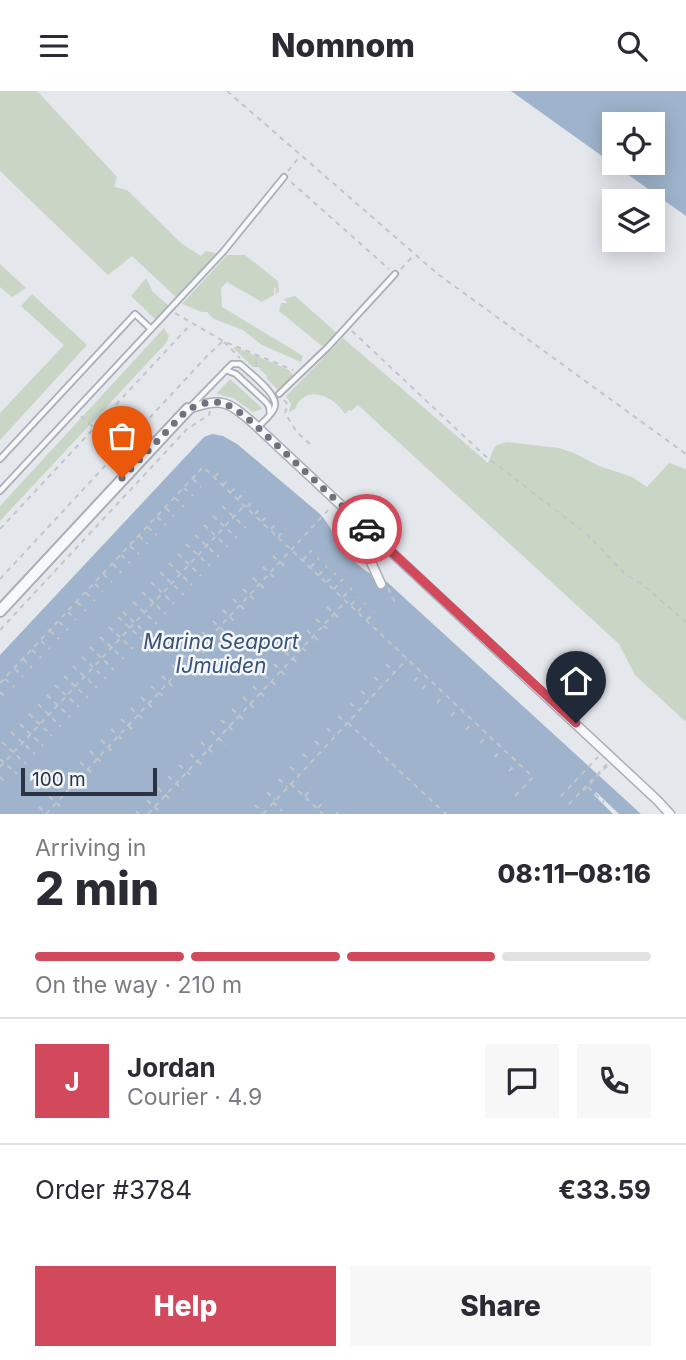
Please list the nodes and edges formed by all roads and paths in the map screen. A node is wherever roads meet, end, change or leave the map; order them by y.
1 (227, 91) edge
2 (301, 155) junction
3 (284, 177) junction
4 (415, 254) junction
5 (395, 274) junction
6 (170, 310) junction
7 (191, 324) junction
8 (347, 326) junction
9 (151, 329) junction
10 (223, 341) junction
11 (258, 355) junction
12 (226, 370) junction
13 (255, 373) dead end
14 (300, 373) junction
15 (279, 394) joint
16 (211, 403) junction
17 (188, 409) junction
18 (270, 414) junction
19 (84, 418) dead end
20 (258, 427) junction
21 (94, 428) junction
22 (313, 447) dead end
23 (686, 454) edge
24 (0, 459) edge
25 (221, 469) dead end
26 (214, 477) junction
27 (192, 478) junction
28 (230, 478) dead end
29 (238, 485) dead end
30 (223, 486) junction
31 (201, 487) dead end
32 (183, 488) junction
33 (0, 491) edge
34 (245, 491) dead end
35 (230, 493) junction
36 (192, 496) dead end
37 (174, 498) junction
38 (238, 500) junction
39 (254, 500) dead end
40 (184, 506) dead end
41 (222, 506) dead end
42 (165, 507) junction
43 (245, 507) junction
44 (262, 507) dead end
45 (332, 507) dead end
46 (347, 510) junction
47 (269, 514) dead end
48 (254, 515) junction
49 (156, 516) junction
50 (174, 516) dead end
51 (213, 516) dead end
52 (233, 517) junction
53 (261, 522) junction
54 (278, 522) dead end
55 (166, 525) dead end
56 (204, 525) dead end
57 (147, 526) junction
58 (225, 526) junction
59 (246, 528) dead end
60 (0, 529) edge
61 (285, 529) dead end
62 (270, 530) junction
63 (138, 535) junction
64 (157, 535) dead end
65 (195, 535) dead end
66 (216, 536) junction
67 (278, 537) junction
68 (237, 538) dead end
69 (148, 544) dead end
70 (186, 544) dead end
71 (130, 545) junction
72 (207, 545) junction
73 (228, 547) dead end
74 (291, 550) junction
75 (312, 550) dead end
76 (121, 554) junction
77 (139, 554) dead end
78 (178, 554) dead end
79 (198, 555) junction
80 (273, 556) dead end
81 (219, 557) dead end
82 (319, 558) dead end
83 (302, 561) junction
84 (280, 562) junction
85 (130, 563) dead end
86 (169, 563) dead end
87 (112, 564) junction
88 (189, 564) junction
89 (210, 566) dead end
90 (327, 566) dead end
91 (263, 567) dead end
92 (310, 568) junction
93 (288, 569) dead end
94 (160, 572) dead end
95 (103, 573) junction
96 (121, 573) dead end
97 (270, 573) junction
98 (336, 573) dead end
99 (180, 574) junction
100 (201, 576) dead end
101 (318, 576) junction
102 (253, 578) dead end
103 (0, 579) edge
104 (342, 579) dead end
105 (277, 580) dead end
106 (112, 582) dead end
107 (151, 582) dead end
108 (94, 583) junction
109 (172, 583) junction
110 (326, 583) junction
111 (260, 584) junction
112 (381, 584) dead end
113 (192, 586) dead end
114 (352, 588) dead end
115 (243, 589) dead end
116 (333, 589) junction
117 (103, 591) dead end
118 (268, 591) dead end
119 (85, 592) junction
120 (142, 592) dead end
121 (162, 593) junction
122 (184, 595) dead end
123 (250, 595) junction
124 (358, 597) dead end
125 (342, 598) junction
126 (233, 599) dead end
127 (95, 601) dead end
128 (346, 601) junction
129 (76, 602) junction
130 (133, 602) dead end
131 (257, 602) dead end
132 (154, 603) junction
133 (365, 603) dead end
134 (174, 604) dead end
135 (240, 605) junction
136 (350, 605) junction
137 (327, 607) dead end
138 (0, 611) edge
139 (67, 611) junction
140 (86, 611) dead end
141 (223, 611) dead end
142 (123, 612) dead end
143 (144, 612) junction
144 (357, 612) junction
145 (374, 612) dead end
146 (247, 613) dead end
147 (166, 614) dead end
148 (334, 614) junction
149 (118, 617) dead end
150 (229, 617) junction
151 (316, 619) dead end
152 (76, 620) dead end
153 (58, 621) junction
154 (213, 621) dead end
155 (342, 621) dead end
156 (366, 621) junction
157 (686, 622) edge
158 (135, 623) junction
159 (157, 624) dead end
160 (237, 624) dead end
161 (324, 625) junction
162 (109, 627) dead end
163 (220, 627) junction
164 (130, 628) junction
165 (307, 629) dead end
166 (0, 630) edge
167 (49, 630) junction
168 (68, 630) dead end
169 (202, 632) dead end
170 (331, 632) dead end
171 (147, 634) dead end
172 (227, 635) dead end
173 (314, 636) junction
174 (100, 637) dead end
175 (121, 638) junction
176 (59, 639) dead end
177 (142, 639) dead end
178 (209, 639) junction
179 (40, 640) junction
180 (295, 641) dead end
181 (192, 643) dead end
182 (321, 643) dead end
183 (216, 646) dead end
184 (90, 647) dead end
185 (112, 648) junction
186 (303, 648) junction
187 (32, 649) junction
188 (50, 649) dead end
189 (133, 649) dead end
190 (199, 649) junction
191 (285, 652) dead end
192 (182, 654) dead end
193 (310, 655) dead end
194 (207, 656) dead end
195 (82, 657) dead end
196 (41, 658) dead end
197 (102, 658) junction
198 (23, 659) junction
199 (124, 659) dead end
200 (292, 659) junction
201 (407, 659) junction
202 (189, 660) junction
203 (274, 664) dead end
204 (386, 664) dead end
205 (172, 665) dead end
206 (73, 666) dead end
207 (300, 666) dead end
208 (196, 667) dead end
209 (14, 668) junction
210 (32, 668) dead end
211 (93, 668) junction
212 (114, 670) dead end
213 (179, 671) junction
214 (281, 671) junction
215 (395, 672) junction
216 (422, 673) junction
217 (64, 675) dead end
218 (264, 675) dead end
219 (162, 676) dead end
220 (23, 677) dead end
221 (84, 677) junction
222 (288, 677) dead end
223 (374, 677) dead end
224 (5, 678) junction
225 (186, 678) dead end
226 (106, 679) dead end
227 (271, 681) junction
228 (414, 681) dead end
229 (430, 681) junction
230 (0, 683) edge
231 (168, 683) junction
232 (55, 685) dead end
233 (383, 685) junction
234 (75, 686) junction
235 (151, 686) dead end
236 (253, 686) dead end
237 (14, 687) dead end
238 (97, 688) dead end
239 (279, 688) dead end
240 (422, 689) dead end
241 (176, 690) dead end
242 (361, 691) dead end
243 (0, 692) edge
244 (159, 692) junction
245 (260, 693) junction
246 (444, 694) junction
247 (47, 695) dead end
248 (66, 696) junction
249 (5, 697) dead end
250 (141, 697) dead end
251 (243, 697) dead end
252 (88, 698) dead end
253 (166, 699) dead end
254 (370, 699) junction
255 (268, 700) dead end
256 (350, 702) dead end
257 (437, 703) dead end
258 (38, 704) dead end
259 (148, 704) junction
260 (250, 704) junction
261 (58, 705) junction
262 (79, 707) dead end
263 (131, 708) dead end
264 (459, 708) junction
265 (232, 709) dead end
266 (155, 710) dead end
267 (257, 711) dead end
268 (359, 711) junction
269 (29, 714) dead end
270 (49, 715) junction
271 (139, 715) junction
272 (239, 716) junction
273 (338, 716) dead end
274 (451, 716) dead end
275 (70, 717) dead end
276 (121, 719) dead end
277 (221, 720) dead end
278 (145, 721) dead end
279 (246, 722) dead end
280 (473, 722) junction
281 (347, 723) junction
282 (20, 724) dead end
283 (40, 725) junction
284 (61, 726) dead end
285 (128, 726) junction
286 (229, 727) junction
287 (327, 728) dead end
288 (111, 729) dead end
289 (466, 730) dead end
290 (211, 731) dead end
291 (12, 732) dead end
292 (135, 732) dead end
293 (236, 733) dead end
294 (31, 734) junction
295 (488, 735) junction
296 (52, 736) dead end
297 (118, 736) junction
298 (335, 736) junction
299 (219, 738) junction
300 (101, 740) dead end
301 (314, 741) dead end
302 (2, 742) dead end
303 (201, 742) dead end
304 (23, 743) junction
305 (125, 743) dead end
306 (480, 743) dead end
307 (226, 745) dead end
308 (43, 746) dead end
309 (108, 747) junction
310 (208, 749) junction
311 (323, 749) junction
312 (502, 749) junction
313 (90, 751) dead end
314 (13, 753) junction
315 (601, 753) dead end
316 (35, 754) dead end
317 (115, 754) dead end
318 (190, 754) dead end
319 (303, 754) dead end
320 (215, 755) dead end
321 (495, 757) dead end
322 (0, 758) edge
323 (98, 758) junction
324 (612, 760) junction
325 (197, 761) junction
326 (4, 762) junction
327 (80, 762) dead end
328 (311, 762) junction
329 (517, 762) junction
330 (26, 764) dead end
331 (104, 765) dead end
332 (179, 765) dead end
333 (0, 767) edge
334 (204, 767) dead end
335 (290, 767) dead end
336 (88, 769) junction
337 (509, 771) dead end
338 (187, 772) junction
339 (70, 773) dead end
340 (17, 774) dead end
341 (94, 775) dead end
342 (299, 775) junction
343 (168, 776) dead end
344 (0, 777) edge
345 (194, 778) dead end
346 (279, 779) dead end
347 (77, 781) junction
348 (7, 784) dead end
349 (176, 784) junction
350 (291, 784) junction
351 (60, 785) dead end
352 (84, 787) dead end
353 (287, 787) junction
354 (587, 787) junction
355 (158, 788) dead end
356 (312, 788) dead end
357 (183, 790) dead end
358 (67, 791) junction
359 (583, 791) dead end
360 (267, 792) dead end
361 (165, 795) junction
362 (49, 796) dead end
363 (561, 796) dead end
364 (304, 797) junction
365 (514, 797) dead end
366 (74, 798) dead end
367 (147, 800) dead end
368 (325, 800) dead end
369 (172, 801) dead end
370 (274, 801) junction
371 (604, 802) dead end
372 (56, 803) junction
373 (569, 804) dead end
374 (255, 805) dead end
375 (39, 807) dead end
376 (155, 807) junction
377 (63, 809) dead end
378 (317, 809) junction
379 (136, 811) dead end
380 (282, 811) dead end
381 (161, 813) edge
382 (264, 813) edge
383 (46, 814) edge
384 (139, 814) edge
385 (148, 814) edge
386 (269, 814) edge
387 (323, 814) edge
388 (446, 814) edge
389 (670, 814) edge

1 - 2 path
2 - 3 path
2 - 4 path
3 - 5 path
3 - 6 lane
4 - 5 path
4 - 23 path
5 - 8 lane
6 - 7 path
6 - 9 lane
7 - 10 path
7 - 21 path
8 - 14 lane
8 - 157 path
9 - 24 lane
9 - 33 lane
10 - 11 path
10 - 103 path
11 - 13 path
11 - 14 path
12 - 17 lane
12 - 18 lane
12 - 18 lane
14 - 15 lane
15 - 22 path
16 - 17 street
16 - 20 street
16 - 166 path
17 - 138 street
18 - 20 lane
19 - 21 path
20 - 46 street
21 - 60 path
25 - 26 path
26 - 27 path
26 - 30 path
27 - 31 path
27 - 32 path
28 - 30 path
29 - 35 path
30 - 35 path
32 - 36 path
32 - 37 path
34 - 38 path
35 - 38 path
37 - 40 path
37 - 42 path
38 - 43 path
39 - 43 path
41 - 52 path
42 - 49 path
42 - 50 path
43 - 48 path
43 - 52 path
44 - 48 path
45 - 74 path
46 - 112 street
46 - 324 street
47 - 53 path
48 - 53 path
49 - 55 path
49 - 57 path
51 - 58 path
52 - 58 path
52 - 59 path
53 - 62 path
54 - 62 path
56 - 66 path
57 - 63 path
57 - 64 path
58 - 66 path
58 - 68 path
61 - 67 path
62 - 67 path
63 - 69 path
63 - 71 path
65 - 72 path
66 - 72 path
66 - 73 path
67 - 74 path
70 - 79 path
71 - 76 path
71 - 77 path
72 - 79 path
72 - 81 path
74 - 83 path
74 - 84 path
75 - 83 path
76 - 85 path
76 - 87 path
78 - 88 path
79 - 88 path
79 - 89 path
80 - 84 path
82 - 92 path
83 - 92 path
84 - 93 path
84 - 97 path
86 - 99 path
87 - 95 path
87 - 96 path
88 - 99 path
88 - 100 path
90 - 101 path
91 - 97 path
92 - 101 path
94 - 109 path
95 - 106 path
95 - 108 path
97 - 105 path
97 - 111 path
98 - 110 path
99 - 109 path
99 - 113 path
101 - 110 path
102 - 111 path
104 - 116 path
107 - 121 path
108 - 117 path
108 - 119 path
109 - 121 path
109 - 122 path
110 - 116 path
111 - 118 path
111 - 123 path
114 - 125 path
115 - 123 path
116 - 125 path
119 - 127 path
119 - 129 path
120 - 132 path
121 - 132 path
121 - 134 path
123 - 131 path
123 - 135 path
124 - 136 path
125 - 128 path
126 - 135 path
128 - 136 path
128 - 148 path
129 - 139 path
129 - 140 path
130 - 143 path
132 - 143 path
132 - 147 path
133 - 144 path
135 - 146 path
135 - 150 path
136 - 144 path
137 - 148 path
139 - 152 path
139 - 153 path
141 - 150 path
142 - 158 path
143 - 158 path
143 - 159 path
144 - 156 path
145 - 156 path
148 - 155 path
148 - 161 path
149 - 164 path
150 - 160 path
150 - 163 path
151 - 161 path
153 - 167 path
153 - 168 path
154 - 163 path
156 - 201 path
158 - 164 path
158 - 171 path
161 - 170 path
161 - 173 path
162 - 175 path
163 - 172 path
163 - 178 path
164 - 175 path
164 - 177 path
165 - 173 path
167 - 176 path
167 - 179 path
169 - 178 path
173 - 182 path
173 - 186 path
174 - 185 path
175 - 185 path
175 - 189 path
178 - 183 path
178 - 190 path
179 - 187 path
179 - 188 path
180 - 186 path
181 - 190 path
184 - 197 path
185 - 197 path
185 - 199 path
186 - 193 path
186 - 200 path
187 - 196 path
187 - 198 path
190 - 194 path
190 - 202 path
191 - 200 path
192 - 202 path
195 - 211 path
197 - 211 path
197 - 212 path
198 - 209 path
198 - 210 path
200 - 207 path
200 - 214 path
201 - 215 path
201 - 216 path
202 - 208 path
202 - 213 path
203 - 214 path
204 - 215 path
205 - 213 path
206 - 221 path
209 - 220 path
209 - 224 path
211 - 221 path
211 - 226 path
213 - 225 path
213 - 231 path
214 - 222 path
214 - 227 path
215 - 233 path
216 - 228 path
216 - 229 path
217 - 234 path
218 - 227 path
219 - 231 path
221 - 234 path
221 - 238 path
223 - 233 path
224 - 230 path
224 - 237 path
227 - 239 path
227 - 245 path
229 - 240 path
229 - 246 path
231 - 241 path
231 - 244 path
232 - 248 path
233 - 254 path
234 - 248 path
234 - 252 path
235 - 244 path
236 - 245 path
242 - 254 path
243 - 249 path
244 - 253 path
244 - 259 path
245 - 255 path
245 - 260 path
246 - 257 path
246 - 264 path
247 - 261 path
248 - 261 path
248 - 262 path
250 - 259 path
251 - 260 path
254 - 268 path
256 - 268 path
258 - 270 path
259 - 266 path
259 - 271 path
260 - 267 path
260 - 272 path
261 - 270 path
261 - 275 path
263 - 271 path
264 - 274 path
264 - 280 path
265 - 272 path
268 - 281 path
269 - 283 path
270 - 283 path
270 - 284 path
271 - 278 path
271 - 285 path
272 - 279 path
272 - 286 path
273 - 281 path
276 - 285 path
277 - 286 path
280 - 289 path
280 - 295 path
281 - 298 path
281 - 388 path
282 - 294 path
283 - 294 path
283 - 296 path
285 - 292 path
285 - 297 path
286 - 293 path
286 - 299 path
287 - 298 path
288 - 297 path
290 - 299 path
291 - 304 path
294 - 304 path
294 - 308 path
295 - 306 path
295 - 312 path
297 - 305 path
297 - 309 path
298 - 311 path
299 - 307 path
299 - 310 path
300 - 309 path
301 - 311 path
302 - 314 path
303 - 310 path
304 - 314 path
304 - 316 path
309 - 317 path
309 - 323 path
310 - 320 path
310 - 325 path
311 - 328 path
312 - 321 path
312 - 329 path
313 - 323 path
314 - 326 path
314 - 330 path
315 - 363 path
318 - 325 path
319 - 328 path
322 - 326 path
323 - 331 path
323 - 336 path
324 - 354 path
324 - 373 path
324 - 389 street
325 - 334 path
325 - 338 path
326 - 333 path
326 - 340 path
327 - 336 path
328 - 342 path
329 - 337 path
329 - 365 path
332 - 338 path
335 - 342 path
336 - 341 path
336 - 347 path
338 - 345 path
338 - 349 path
339 - 347 path
342 - 350 path
343 - 349 path
344 - 348 path
346 - 353 path
347 - 352 path
347 - 358 path
349 - 357 path
349 - 361 path
350 - 353 path
350 - 364 path
351 - 358 path
353 - 370 path
354 - 359 path
354 - 371 path
355 - 361 path
356 - 364 path
358 - 366 path
358 - 372 path
360 - 370 path
361 - 369 path
361 - 376 path
362 - 372 path
364 - 378 path
367 - 376 path
368 - 378 path
370 - 380 path
370 - 382 path
372 - 377 path
372 - 383 path
374 - 382 path
375 - 383 path
376 - 381 path
376 - 385 path
378 - 387 path
379 - 384 path
382 - 386 path

